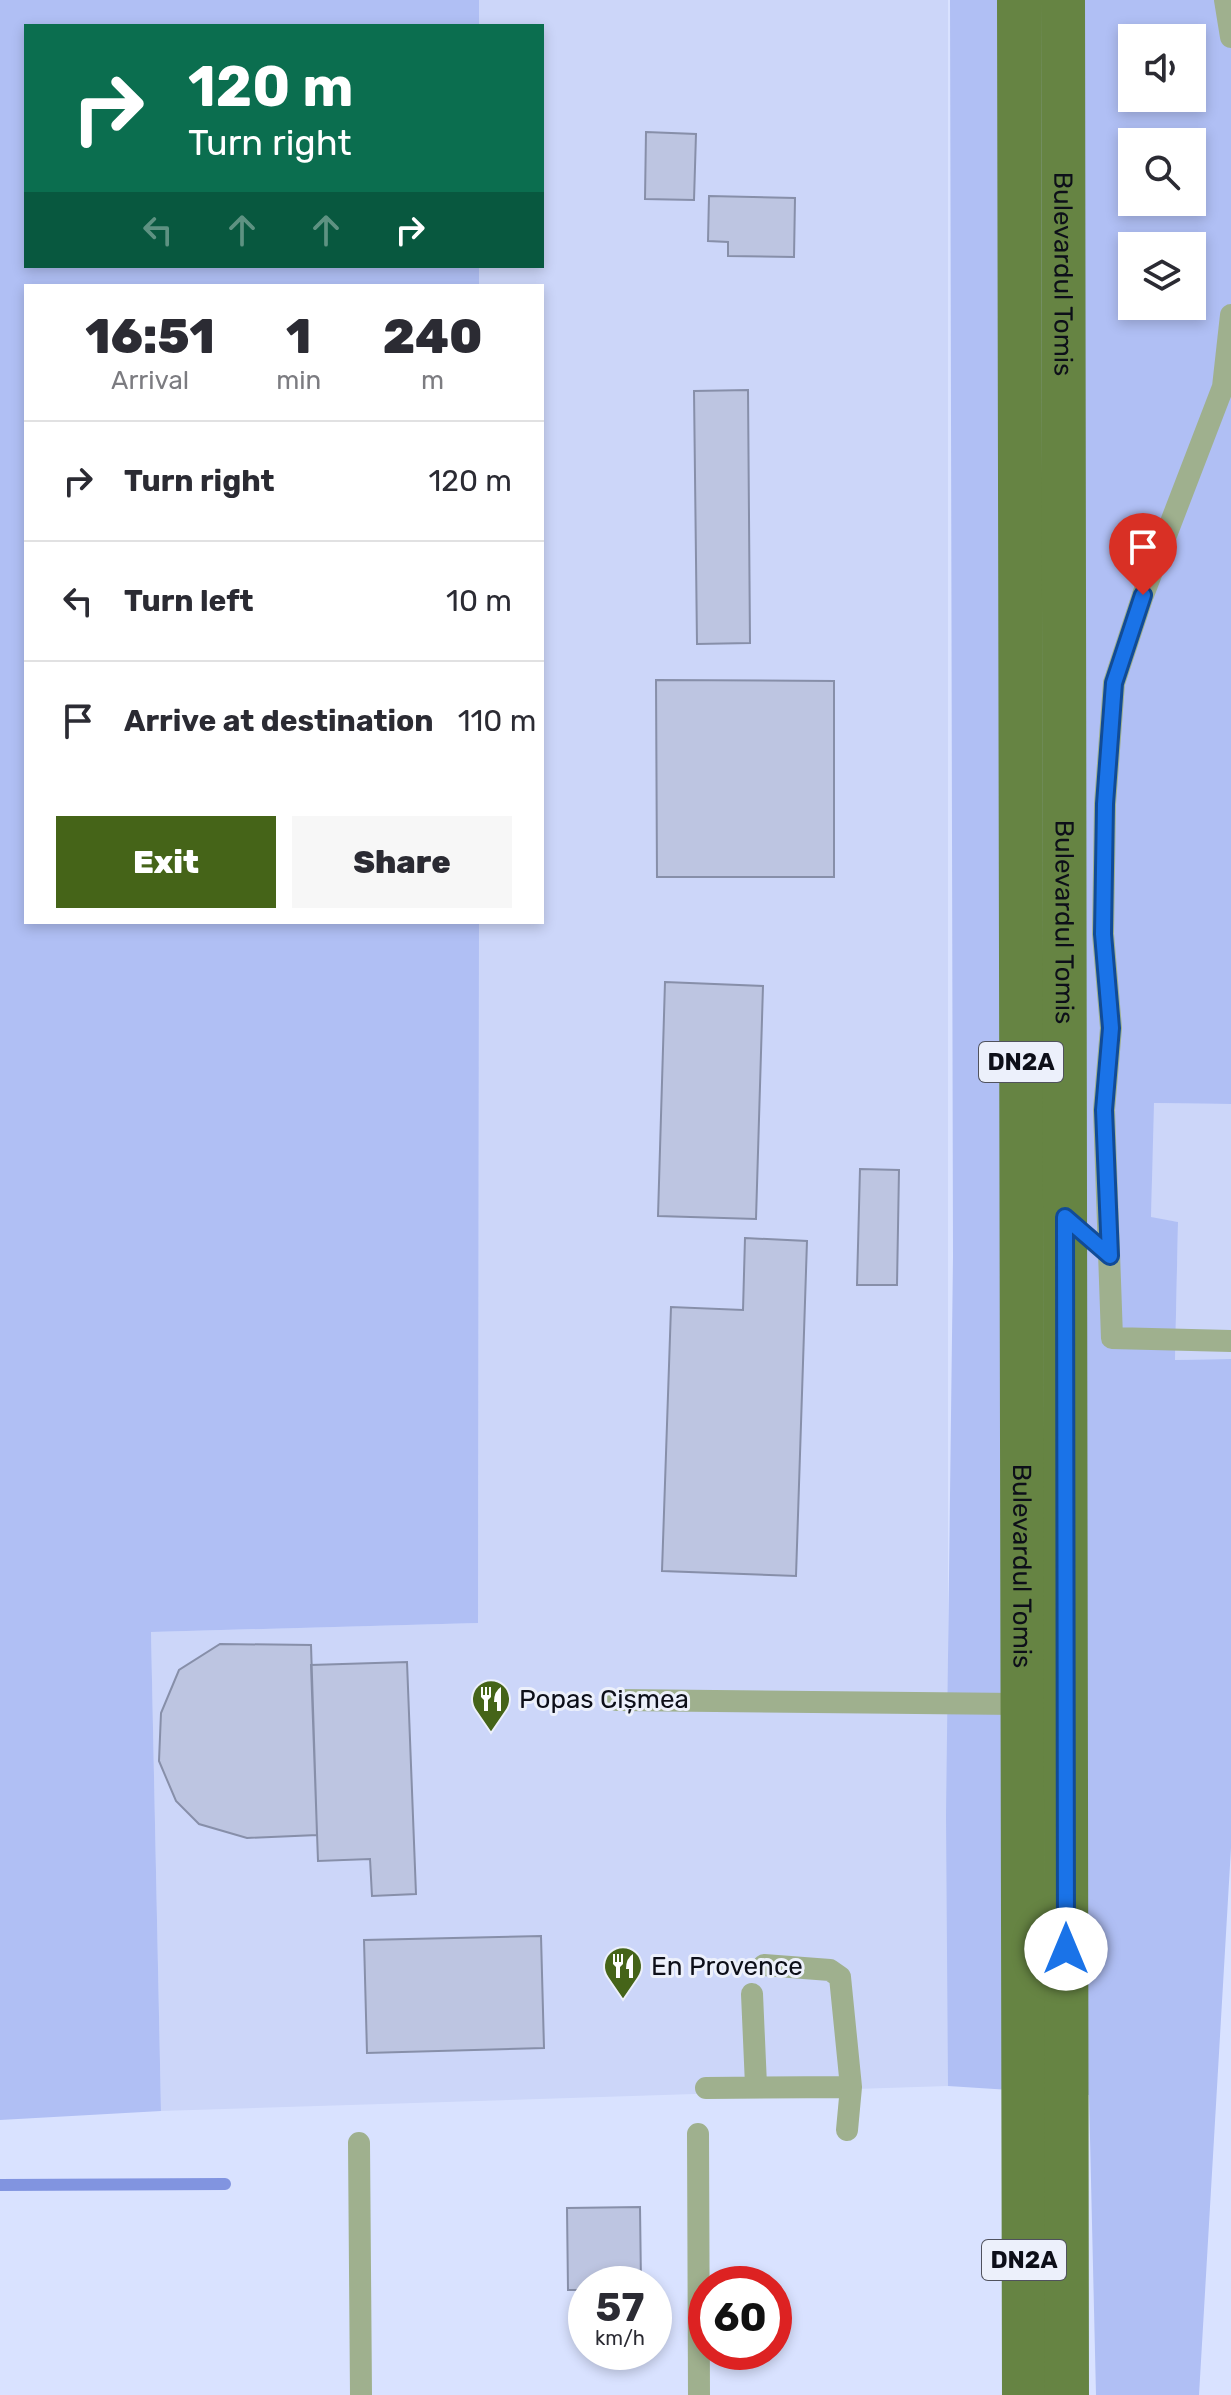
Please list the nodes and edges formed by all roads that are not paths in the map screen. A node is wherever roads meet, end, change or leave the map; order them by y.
1 (1019, 0) edge
2 (1063, 0) edge
3 (1225, 0) edge
4 (1231, 37) edge
5 (1231, 315) edge
6 (1065, 1217) junction
7 (1110, 1256) junction
8 (1231, 1341) edge
9 (617, 1700) dead end
10 (1023, 1704) junction
11 (764, 1965) dead end
12 (752, 1994) dead end
13 (756, 2085) junction
14 (851, 2087) junction
15 (706, 2088) dead end
16 (847, 2130) dead end
17 (698, 2134) dead end
18 (359, 2143) dead end
19 (361, 2395) edge
20 (699, 2395) edge
21 (1024, 2395) edge
22 (1067, 2395) edge

1 - 10 main road, Bulevardul Tomis / DN2A
2 - 6 main road, Bulevardul Tomis / DN2A
3 - 4 lane
5 - 7 lane
6 - 7 lane
6 - 22 main road, Bulevardul Tomis / DN2A
7 - 8 lane
9 - 10 lane
10 - 21 main road, Bulevardul Tomis / DN2A
11 - 14 lane
12 - 13 lane
13 - 14 lane
13 - 15 lane
14 - 16 lane
17 - 20 lane
18 - 19 lane

